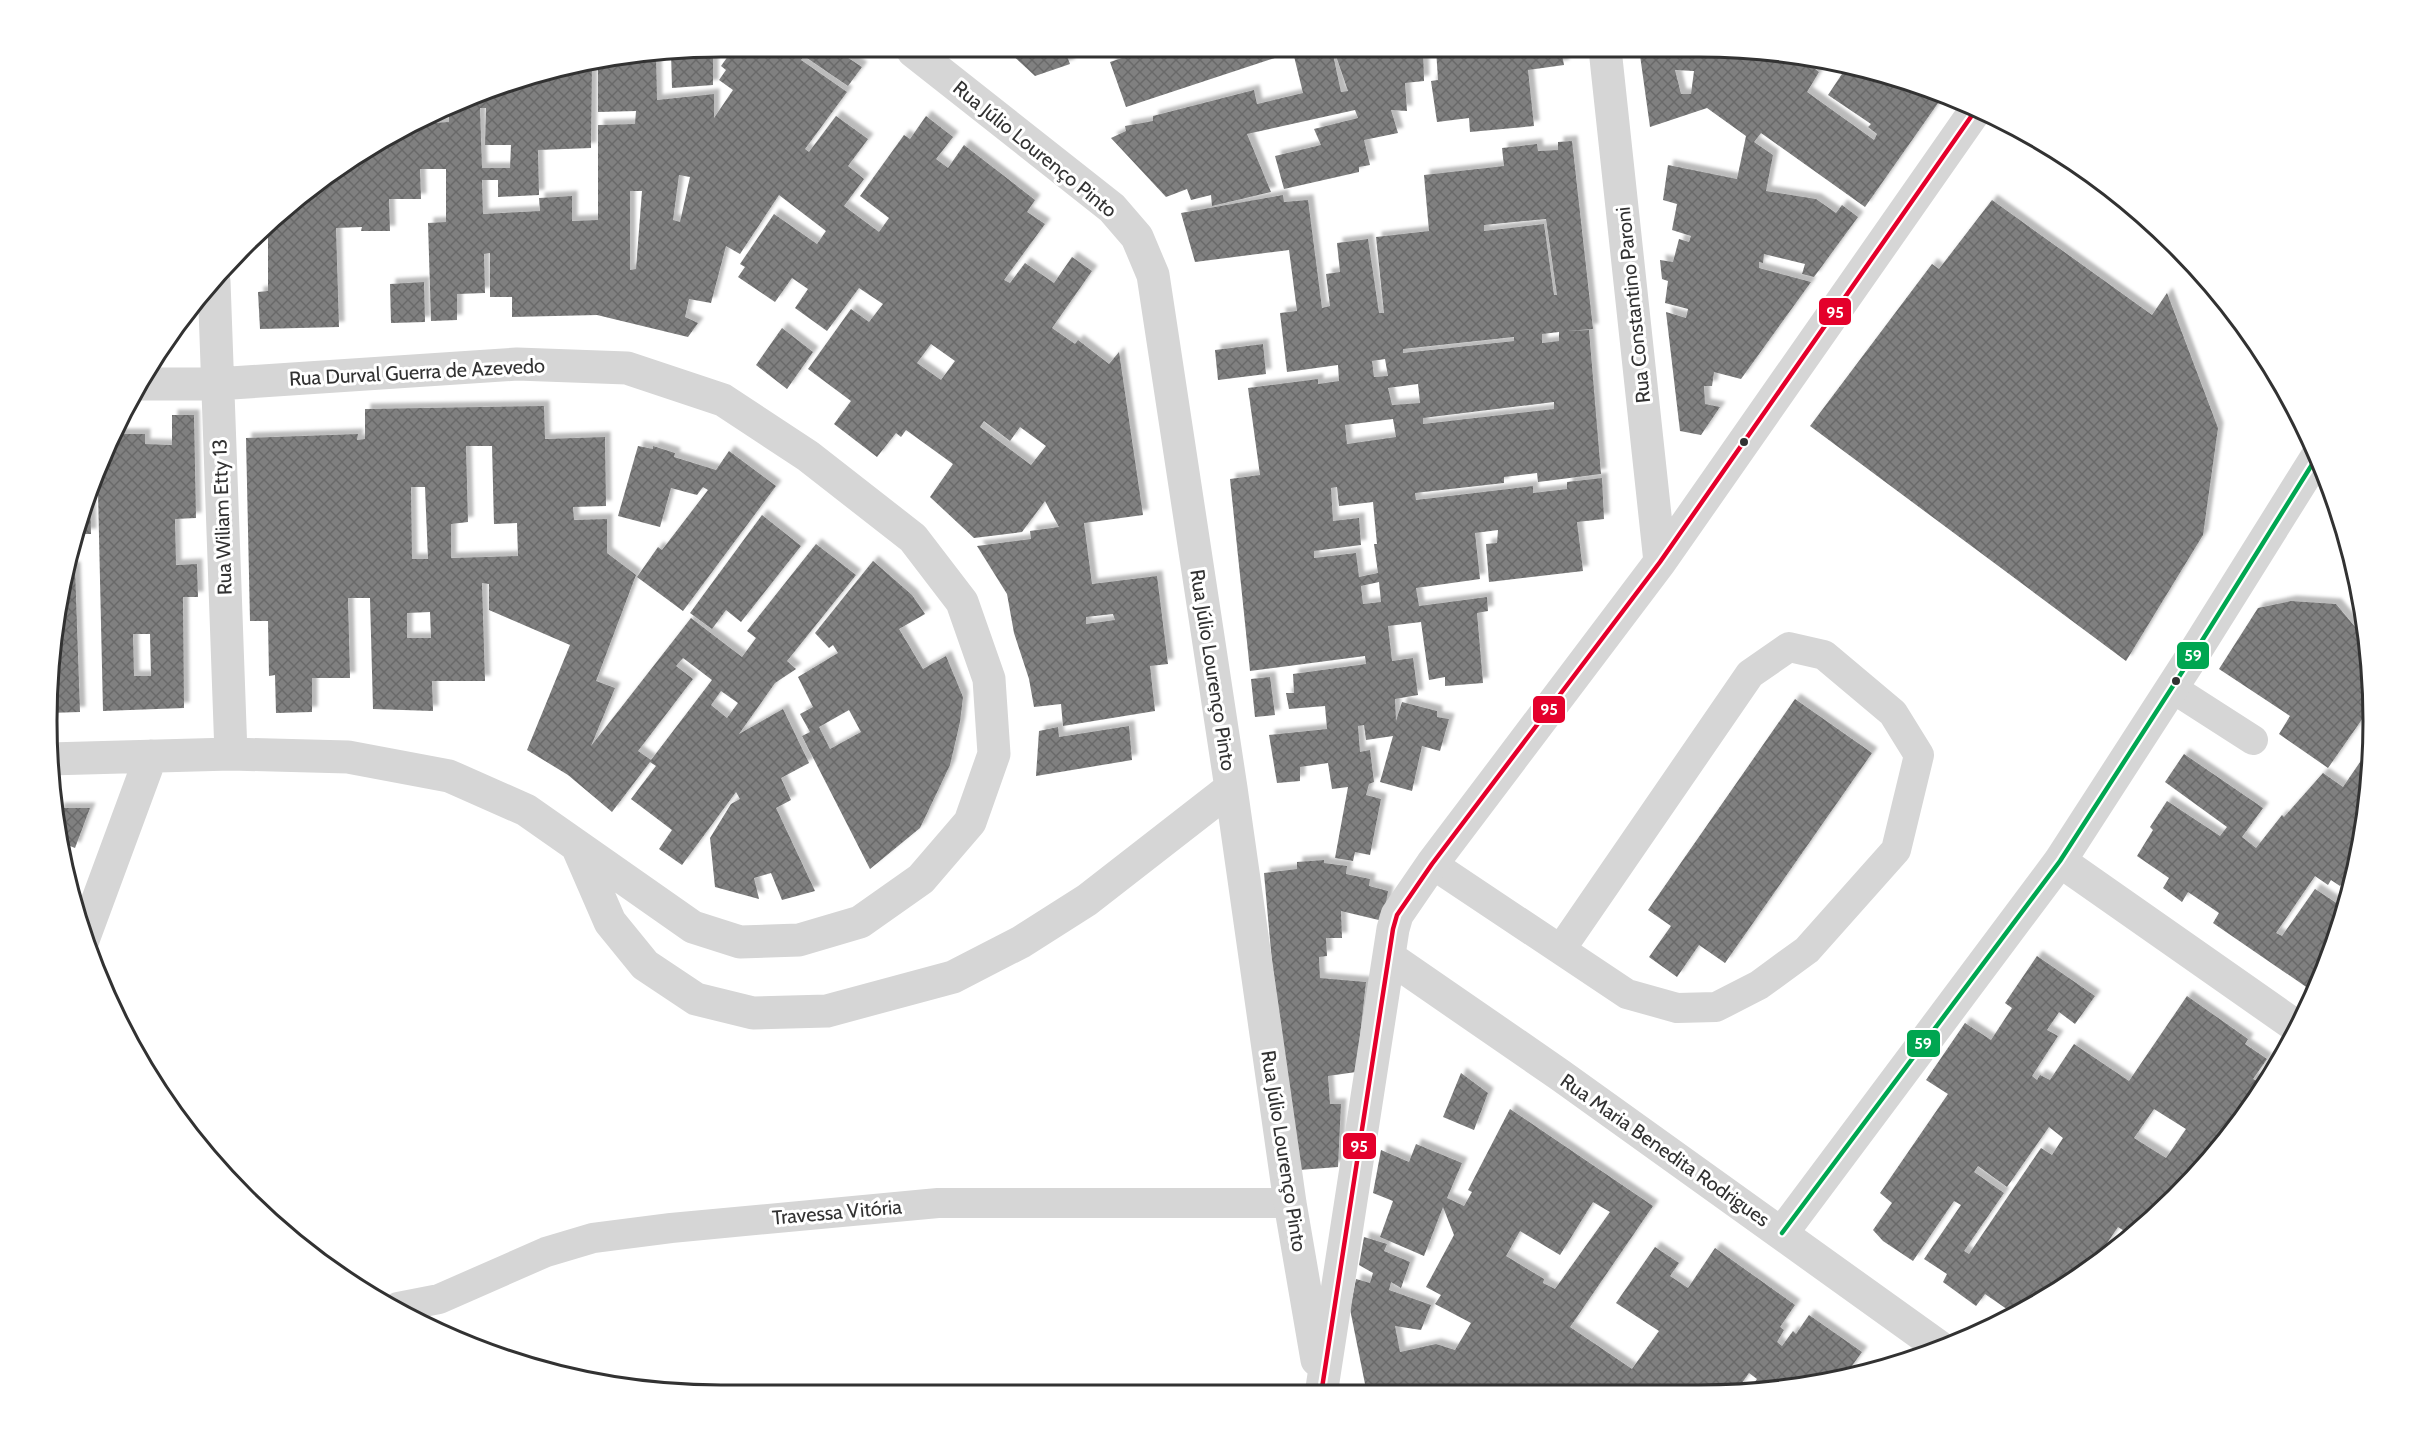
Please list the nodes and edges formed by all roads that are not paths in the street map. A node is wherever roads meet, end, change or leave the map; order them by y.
1 (922, 57) edge
2 (1606, 57) edge
3 (1972, 116) edge
4 (214, 292) edge
5 (149, 384) edge
6 (216, 384) junction
7 (2311, 466) edge
8 (1660, 562) junction
9 (2172, 688) junction
10 (2253, 740) dead end
11 (231, 754) junction
12 (151, 756) junction
13 (58, 759) edge
14 (1231, 788) junction
15 (577, 846) junction
16 (2060, 861) junction
17 (1432, 864) junction
18 (89, 924) edge
19 (1561, 949) junction
20 (1389, 957) junction
21 (2291, 1023) edge
22 (1290, 1203) junction
23 (1782, 1233) junction
24 (406, 1305) edge
25 (1932, 1342) edge
26 (1322, 1385) edge
27 (1324, 1385) edge

1 - 14 street, Rua Júlio Lourenço Pinto
2 - 8 street, Rua Constantino Paroni
3 - 8 street
4 - 6 street, Rua Wiliam Etty 13
5 - 6 street, Rua Durval Guerra de Azevedo
6 - 11 street, Rua Wiliam Etty 13
6 - 15 street, Rua Durval Guerra de Azevedo
7 - 9 street
8 - 17 street
9 - 10 lane
9 - 16 street
11 - 12 street, Rua Durval Guerra de Azevedo
11 - 15 street, Rua Durval Guerra de Azevedo
12 - 13 street, Rua Durval Guerra de Azevedo
12 - 18 street
14 - 15 street
14 - 22 street, Rua Júlio Lourenço Pinto
16 - 21 street
16 - 23 street
17 - 19 lane
17 - 20 street
19 - 19 lane
20 - 23 street, Rua Maria Benedita Rodrigues
20 - 27 street
22 - 24 lane, Travessa Vitória
22 - 26 street, Rua Júlio Lourenço Pinto
23 - 25 street, Rua Maria Benedita Rodrigues

